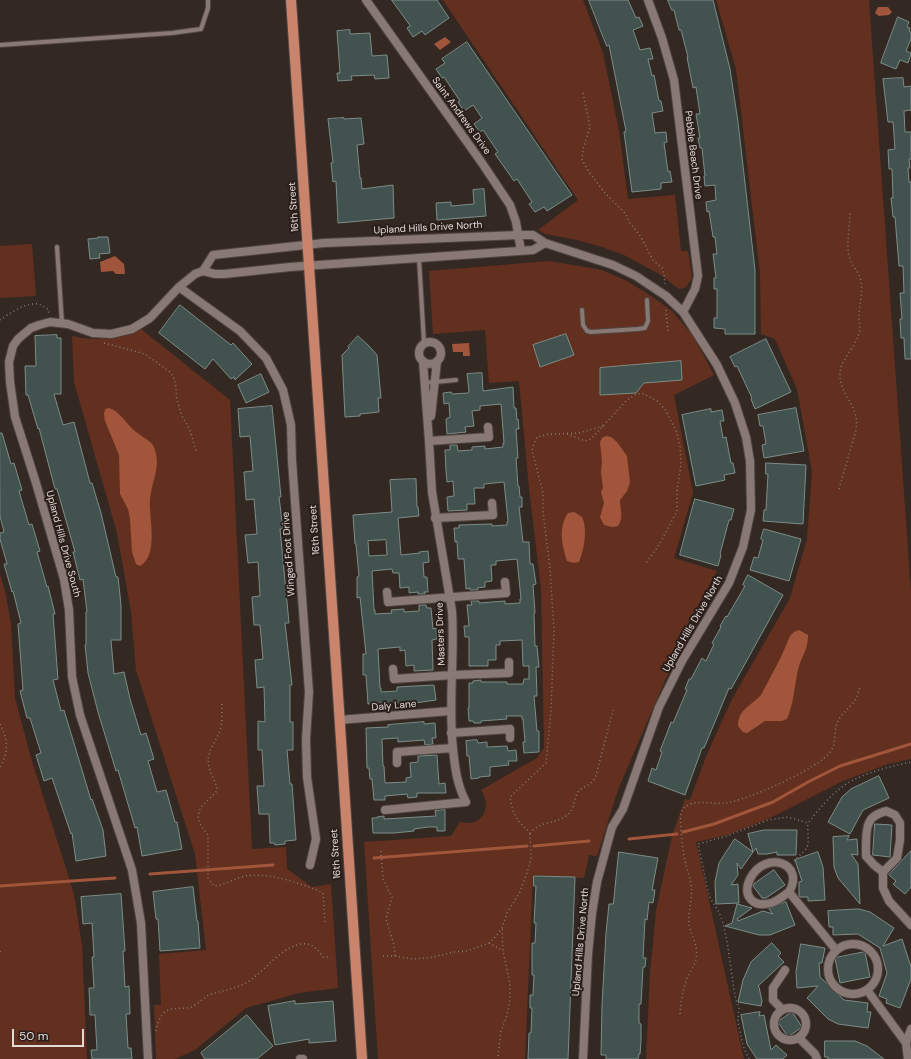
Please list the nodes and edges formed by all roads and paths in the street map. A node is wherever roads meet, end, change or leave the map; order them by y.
1 (208, 0) edge
2 (291, 0) edge
3 (366, 0) edge
4 (648, 0) edge
5 (0, 45) edge
6 (583, 93) dead end
7 (850, 213) dead end
8 (518, 234) junction
9 (545, 243) junction
10 (309, 244) junction
11 (57, 247) dead end
12 (521, 251) junction
13 (419, 258) junction
14 (311, 266) junction
15 (203, 271) junction
16 (179, 287) junction
17 (666, 296) junction
18 (647, 300) dead end
19 (582, 310) dead end
20 (683, 312) junction
21 (0, 320) edge
22 (50, 322) junction
23 (62, 323) junction
24 (668, 332) dead end
25 (99, 342) dead end
26 (424, 343) junction
27 (423, 361) junction
28 (437, 361) junction
29 (456, 380) dead end
30 (434, 382) junction
31 (424, 383) junction
32 (603, 426) junction
33 (488, 427) dead end
34 (566, 434) junction
35 (429, 441) junction
36 (196, 452) dead end
37 (838, 488) dead end
38 (492, 504) dead end
39 (435, 518) junction
40 (646, 563) dead end
41 (505, 582) dead end
42 (387, 592) dead end
43 (450, 597) junction
44 (509, 662) dead end
45 (393, 669) dead end
46 (452, 675) junction
47 (860, 687) dead end
48 (222, 704) dead end
49 (613, 710) dead end
50 (450, 711) junction
51 (339, 720) junction
52 (0, 724) edge
53 (451, 733) junction
54 (510, 738) dead end
55 (453, 748) junction
56 (911, 762) edge
57 (397, 763) dead end
58 (0, 767) edge
59 (385, 810) dead end
60 (808, 823) junction
61 (530, 833) junction
62 (382, 851) dead end
63 (310, 865) dead end
64 (790, 869) junction
65 (883, 872) junction
66 (789, 892) junction
67 (325, 923) dead end
68 (911, 925) edge
69 (502, 928) junction
70 (489, 943) junction
71 (836, 950) junction
72 (0, 951) edge
73 (503, 951) junction
74 (1, 954) dead end
75 (383, 956) dead end
76 (395, 956) junction
77 (331, 957) dead end
78 (785, 970) dead end
79 (867, 990) junction
80 (782, 1009) junction
81 (680, 1014) dead end
82 (911, 1029) edge
83 (156, 1032) dead end
84 (799, 1038) junction
85 (906, 1044) junction
86 (498, 1056) dead end
87 (148, 1059) edge
88 (362, 1059) edge
89 (583, 1059) edge
90 (749, 1059) edge
91 (817, 1059) edge
92 (908, 1059) edge

1 - 5 lane
2 - 10 main road, 16th Street
3 - 8 street, Saint Andrews Drive
4 - 20 street, Pebble Beach Drive
6 - 17 path
7 - 37 path
8 - 9 street, Upland Hills Drive North
8 - 10 street, Upland Hills Drive North
8 - 12 street, Saint Andrews Drive
9 - 12 street
9 - 17 street, Upland Hills Drive North
10 - 14 main road, 16th Street
10 - 15 street, Upland Hills Drive South
11 - 23 lane
12 - 13 street
13 - 14 street
13 - 26 lane
14 - 15 street
14 - 51 main road, 16th Street
15 - 16 street, Upland Hills Drive South
16 - 23 street, Upland Hills Drive South
16 - 63 street, Winged Foot Drive
17 - 20 street, Upland Hills Drive North
17 - 24 path
18 - 19 lane
20 - 89 street, Upland Hills Drive North
21 - 22 path
22 - 23 street, Upland Hills Drive South
22 - 87 street, Upland Hills Drive South
25 - 36 path
26 - 27 street, Masters Drive
26 - 28 street, Masters Drive
27 - 28 street
27 - 31 street, Masters Drive
28 - 30 street, Masters Drive
29 - 30 lane
30 - 31 lane
30 - 35 street, Masters Drive
31 - 35 street, Masters Drive
32 - 34 path
32 - 34 path
32 - 40 path
33 - 35 street
34 - 61 path
35 - 39 street, Masters Drive
38 - 39 street
39 - 43 street, Masters Drive
41 - 43 street
42 - 43 street
43 - 46 street, Masters Drive
44 - 46 street
45 - 46 street
46 - 50 street, Masters Drive
47 - 81 path
48 - 67 path
49 - 61 path
50 - 51 street, Daly Lane
50 - 53 street, Masters Drive
51 - 88 main road, 16th Street
52 - 58 path
53 - 54 street
53 - 55 street, Masters Drive
55 - 57 street
55 - 59 street, Masters Drive
56 - 60 path
60 - 64 path
60 - 90 path
61 - 69 path
62 - 76 path
64 - 66 street
64 - 66 street
65 - 65 street
65 - 68 street
66 - 71 street
69 - 70 path
69 - 73 path
70 - 73 path
70 - 76 path
71 - 79 street
71 - 79 street
72 - 74 path
73 - 86 path
75 - 76 path
77 - 83 path
78 - 80 street
79 - 85 street
80 - 84 street
80 - 84 street
82 - 85 street
84 - 91 street
85 - 92 street

